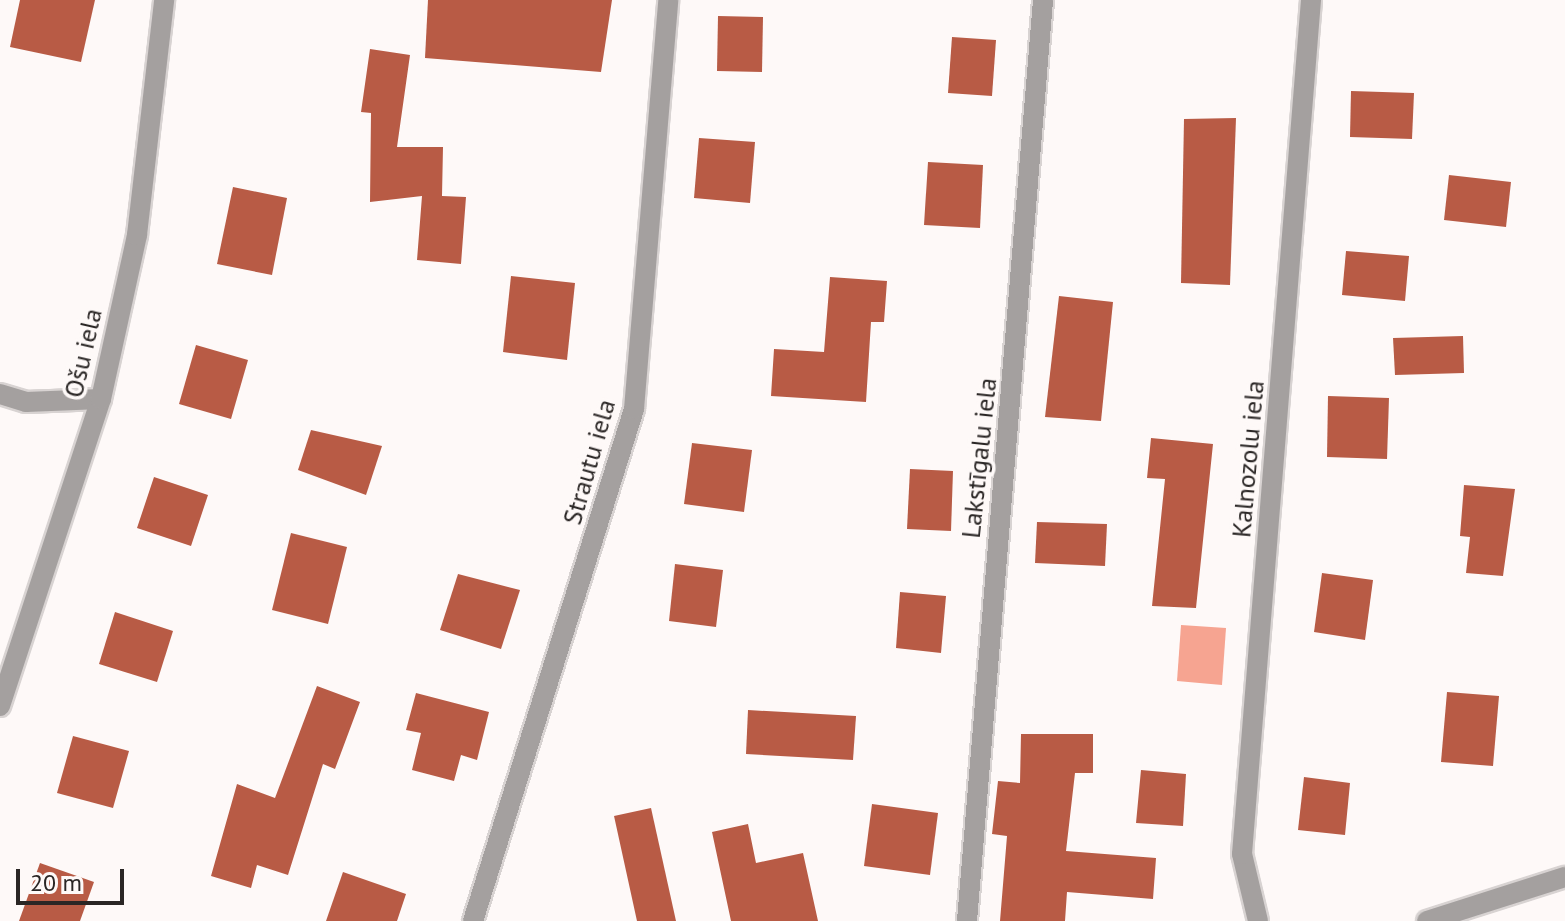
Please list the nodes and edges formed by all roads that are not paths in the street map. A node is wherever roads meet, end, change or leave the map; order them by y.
1 (164, 0) edge
2 (668, 0) edge
3 (1043, 0) edge
4 (1311, 0) edge
5 (0, 394) edge
6 (101, 399) junction
7 (0, 706) edge
8 (1565, 877) edge
9 (473, 921) edge
10 (967, 921) edge
11 (1258, 921) edge
12 (1427, 921) edge

1 - 6 street, Ošu iela
2 - 9 street, Strautu iela
3 - 10 street, Lakstīgalu iela
4 - 11 street, Kalnozolu iela
5 - 6 street
6 - 7 street, Ošu iela
8 - 12 street

